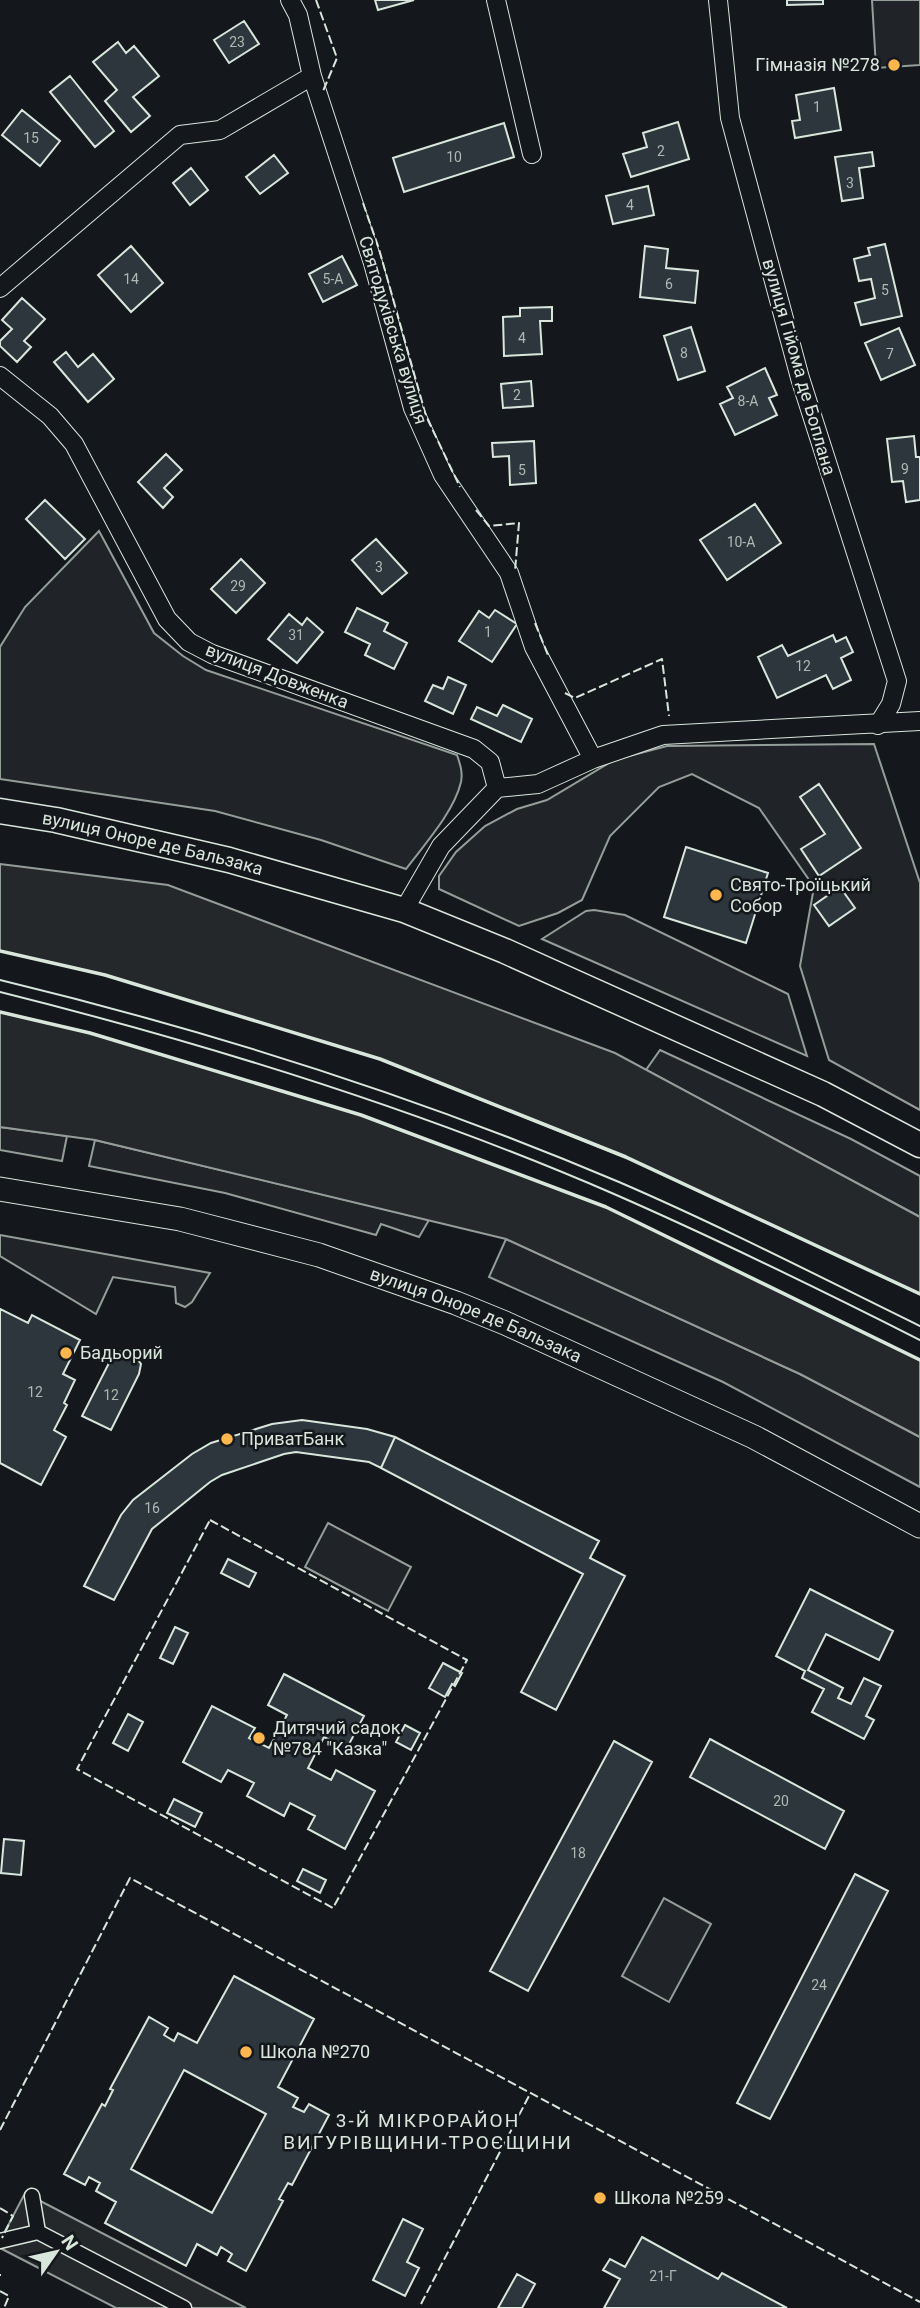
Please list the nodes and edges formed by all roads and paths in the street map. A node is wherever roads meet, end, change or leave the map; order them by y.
1 (290, 0) edge
2 (496, 0) edge
3 (718, 0) edge
4 (312, 76) junction
5 (532, 154) dead end
6 (0, 288) edge
7 (0, 376) edge
8 (920, 721) edge
9 (878, 724) junction
10 (593, 759) junction
11 (497, 788) junction
12 (0, 811) edge
13 (404, 910) junction
14 (920, 1145) edge
15 (0, 1189) edge
16 (920, 1525) edge
17 (32, 2196) dead end
18 (38, 2232) junction
19 (0, 2241) edge
20 (184, 2308) edge

1 - 4 street, Святодухівська вулиця
2 - 5 street
3 - 9 street, вулиця Гійома де Боплана
4 - 6 street
4 - 10 street, Святодухівська вулиця
7 - 11 street, вулиця Довженка
8 - 9 street
9 - 10 street
10 - 11 street
11 - 13 street
12 - 13 main road, вулиця Оноре де Бальзака
13 - 14 main road, вулиця Оноре де Бальзака
15 - 16 street, вулиця Оноре де Бальзака
17 - 18 street
18 - 19 street
18 - 20 street

